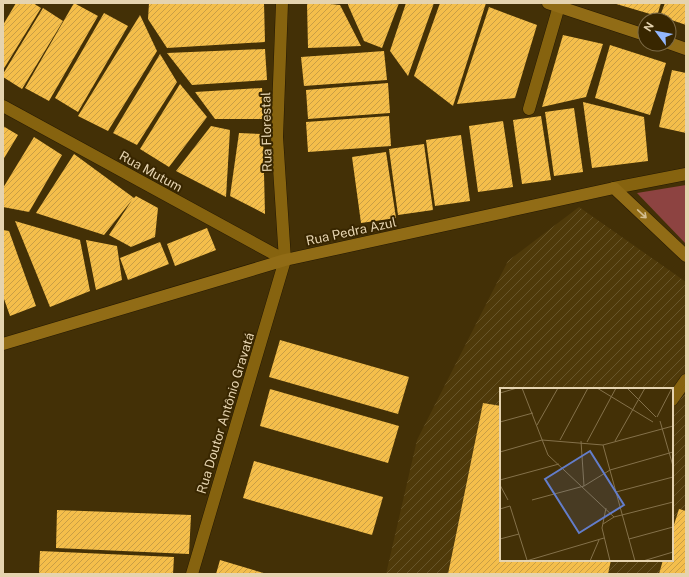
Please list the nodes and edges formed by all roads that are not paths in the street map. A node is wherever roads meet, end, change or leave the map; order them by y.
1 (282, 3) edge
2 (554, 5) edge
3 (637, 32) edge
4 (3, 106) edge
5 (528, 109) dead end
6 (686, 174) edge
7 (614, 188) junction
8 (686, 256) edge
9 (285, 260) junction
10 (3, 344) edge
11 (686, 380) edge
12 (673, 399) edge
13 (192, 574) edge

1 - 9 street, Rua Florestal
2 - 3 street
2 - 5 street
4 - 9 street, Rua Mutum
6 - 7 street
7 -> 8 street
7 - 9 street, Rua Pedra Azul
9 - 10 street, Rua Pedra Azul
9 - 13 street, Rua Doutor Antônio Gravatá
11 - 12 street

